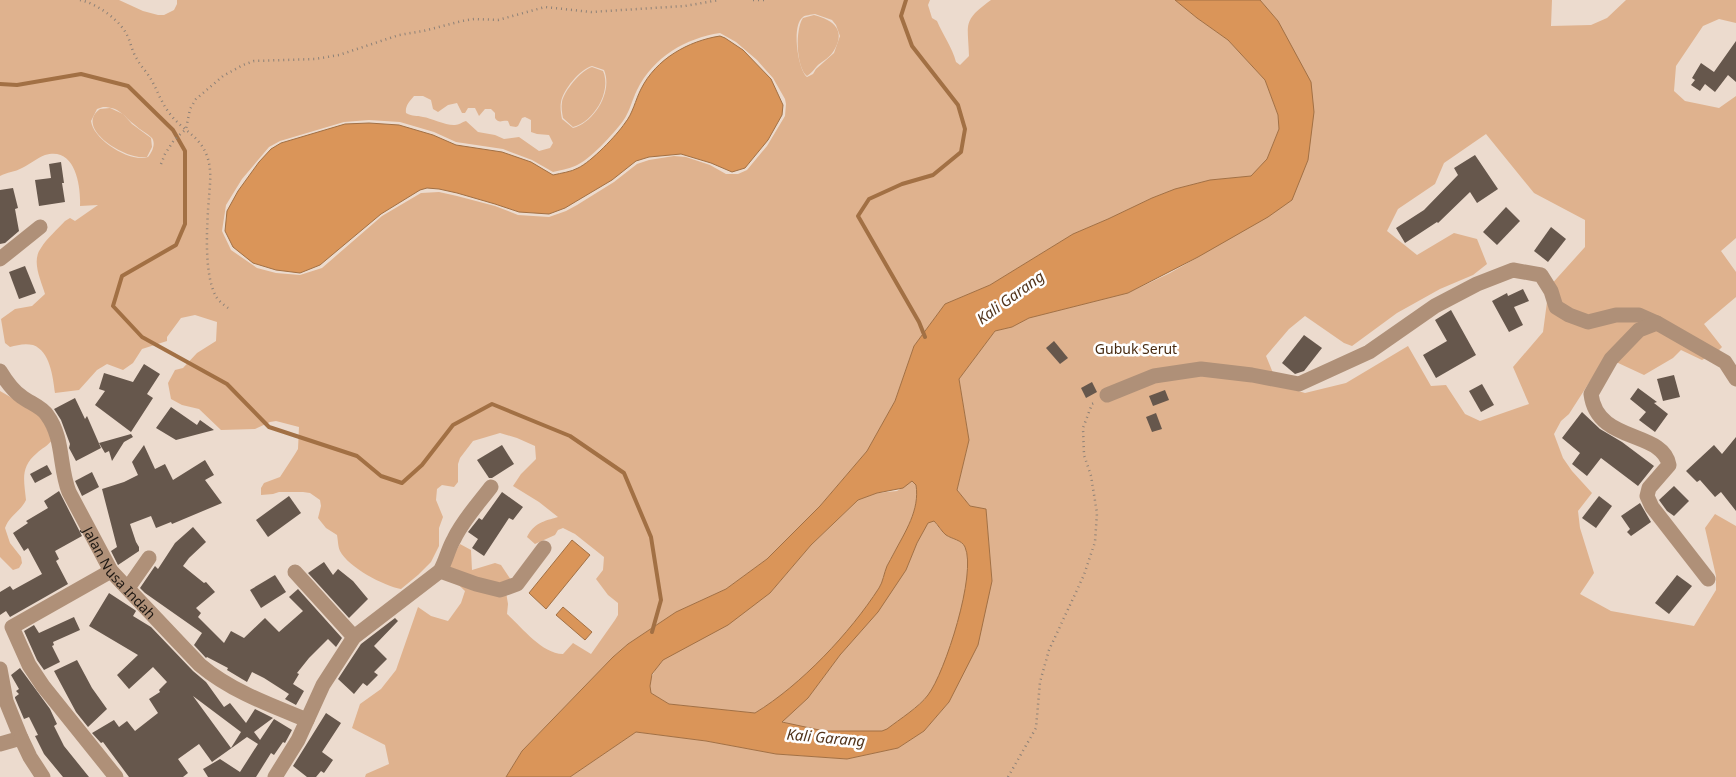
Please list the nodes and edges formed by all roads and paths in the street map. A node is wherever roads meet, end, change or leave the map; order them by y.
1 (80, 0) edge
2 (719, 0) edge
3 (753, 0) edge
4 (766, 0) edge
5 (186, 129) junction
6 (161, 164) dead end
7 (40, 227) dead end
8 (0, 259) edge
9 (228, 308) dead end
10 (1660, 325) junction
11 (1730, 359) edge
12 (0, 371) edge
13 (1736, 379) edge
14 (1107, 395) joint
15 (491, 488) dead end
16 (544, 548) dead end
17 (149, 558) dead end
18 (111, 570) junction
19 (295, 572) dead end
20 (440, 572) junction
21 (1708, 579) dead end
22 (128, 588) junction
23 (6, 629) edge
24 (354, 637) junction
25 (0, 669) edge
26 (307, 720) junction
27 (21, 738) junction
28 (0, 744) edge
29 (43, 777) edge
30 (116, 777) edge
31 (275, 777) edge
32 (1008, 777) edge

1 - 5 path
2 - 5 path
3 - 4 path
5 - 6 path
5 - 9 path
7 - 8 street
10 - 11 street
10 - 14 street
10 - 21 street
11 - 13 street
12 - 18 street, Jalan Nusa Indah
14 - 32 path
15 - 20 street
16 - 20 street
17 - 22 street
18 - 22 street, Jalan Nusa Indah
18 - 23 street
19 - 24 street
20 - 24 street
22 - 26 street, Jalan Nusa Indah
23 - 30 street
24 - 26 street
25 - 27 street
26 - 31 street
27 - 28 street
27 - 29 street

